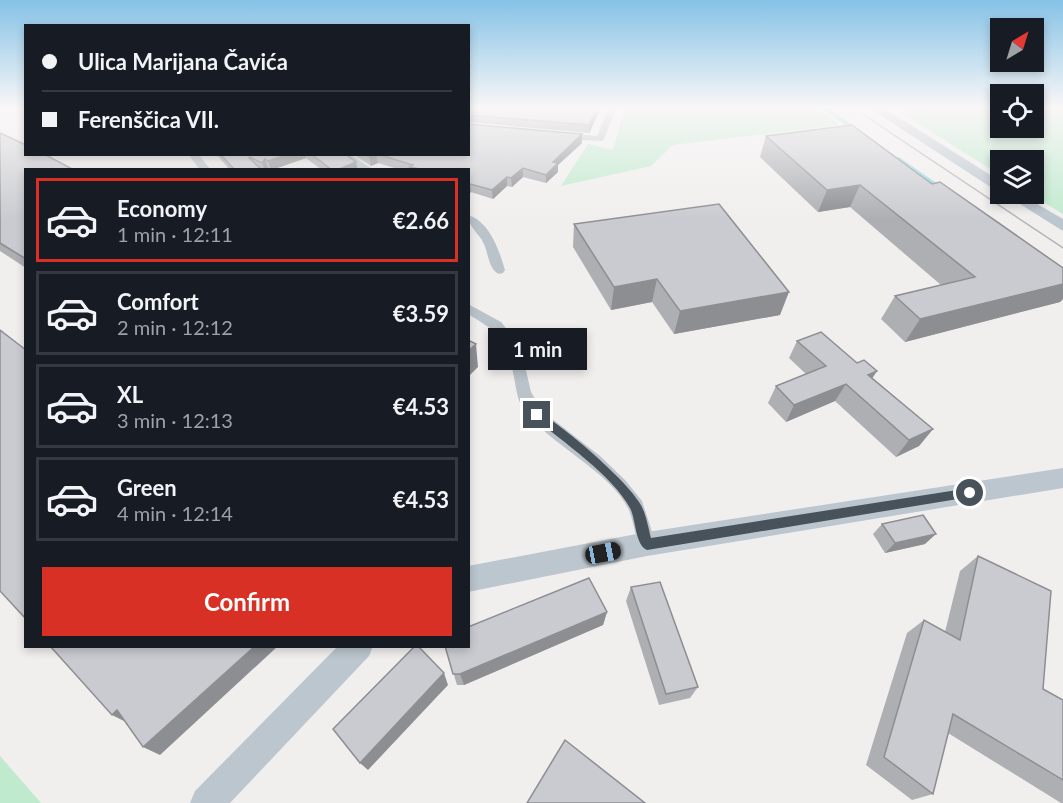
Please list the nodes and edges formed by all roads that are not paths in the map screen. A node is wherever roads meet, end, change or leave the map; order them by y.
1 (933, 144) edge
2 (194, 156) edge
3 (344, 156) edge
4 (204, 168) edge
5 (365, 168) edge
6 (990, 181) edge
7 (1027, 204) edge
8 (470, 220) edge
9 (1063, 226) edge
10 (499, 270) dead end
11 (470, 309) edge
12 (1063, 478) edge
13 (647, 544) junction
14 (470, 579) edge
15 (357, 648) edge
16 (207, 803) edge

1 - 6 street
2 - 4 street
3 - 5 street
7 - 9 street
8 - 10 street
11 - 13 street
12 - 13 street
13 - 14 street
15 - 16 street

